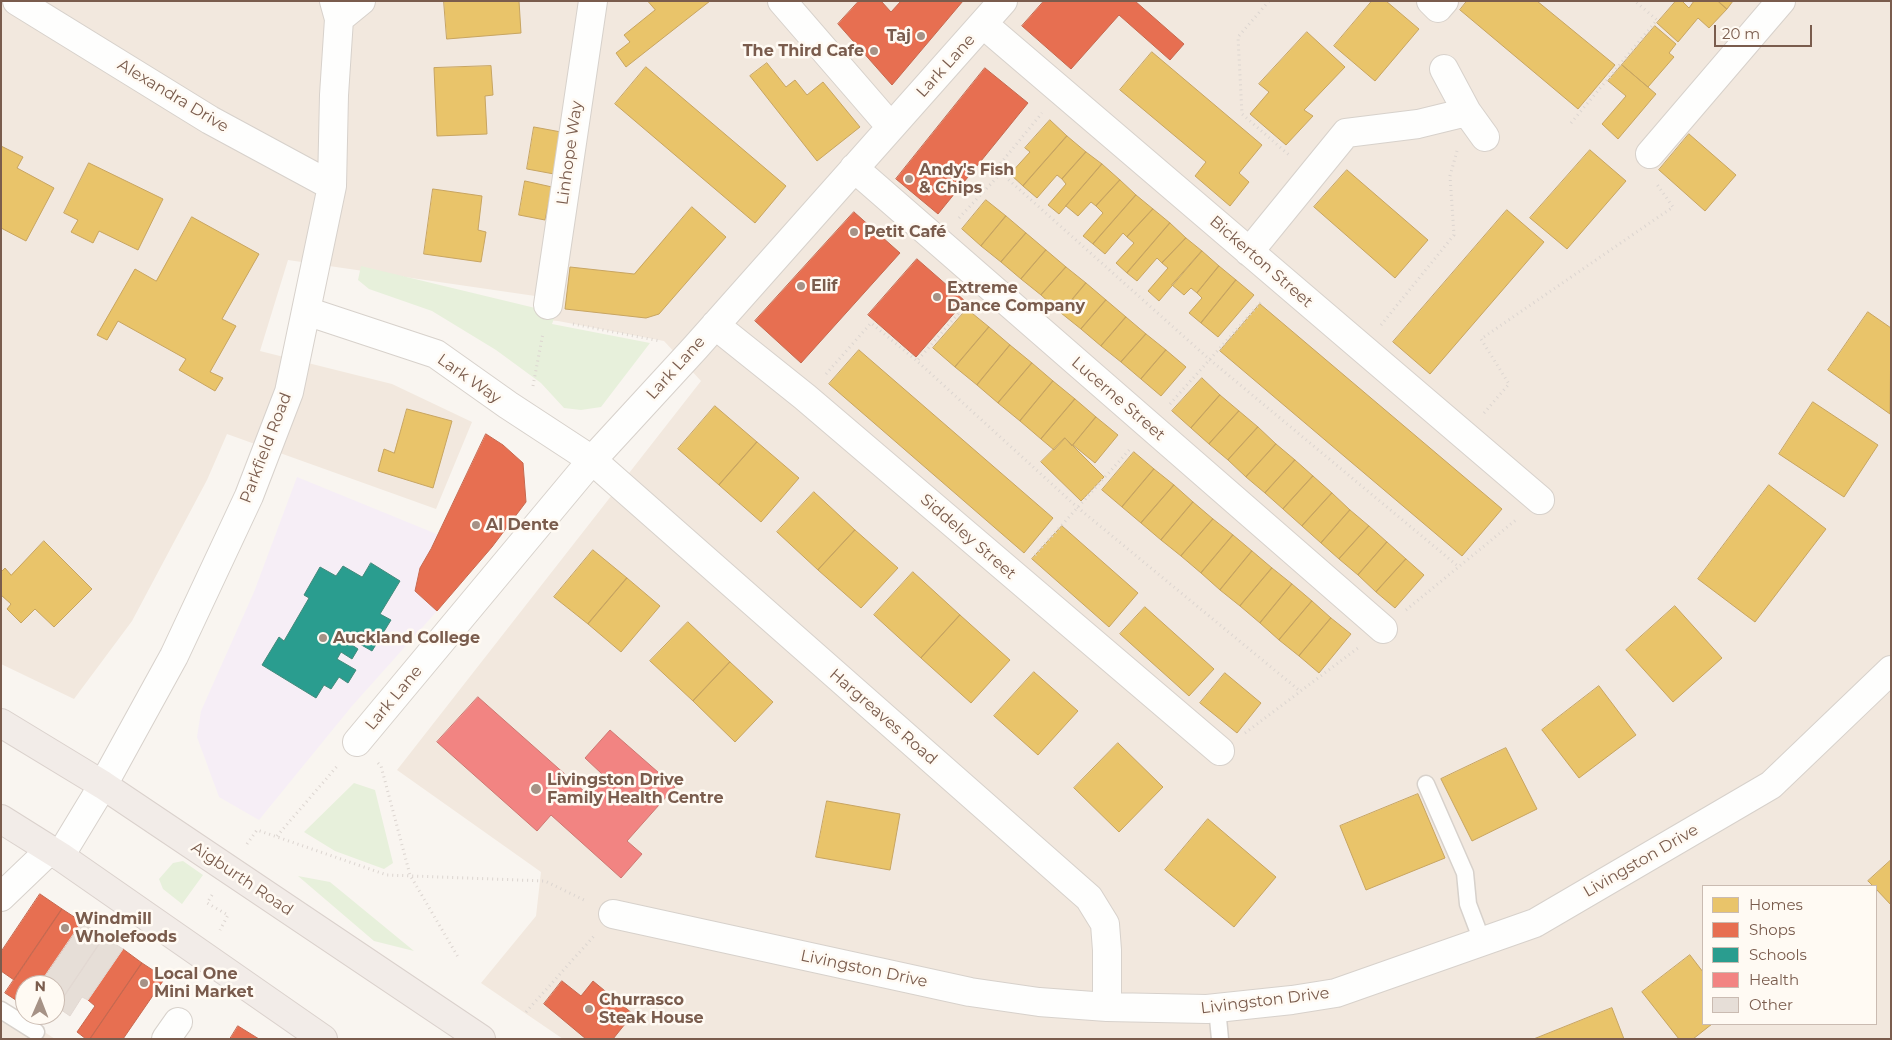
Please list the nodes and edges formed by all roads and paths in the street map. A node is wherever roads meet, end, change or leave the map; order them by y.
1 (17, 1) edge
2 (361, 1) edge
3 (593, 1) edge
4 (782, 1) edge
5 (1003, 1) edge
6 (1269, 1) edge
7 (1637, 1) edge
8 (1781, 1) edge
9 (336, 10) edge
10 (983, 24) junction
11 (1444, 70) dead end
12 (1061, 91) junction
13 (1467, 112) junction
14 (1571, 123) dead end
15 (891, 127) junction
16 (1485, 137) dead end
17 (1651, 165) joint
18 (854, 168) junction
19 (1001, 173) junction
20 (1312, 175) junction
21 (332, 186) junction
22 (939, 241) junction
23 (1249, 252) junction
24 (1281, 280) junction
25 (984, 283) junction
26 (548, 305) junction
27 (306, 311) junction
28 (716, 324) junction
29 (695, 348) junction
30 (1361, 349) junction
31 (1209, 359) junction
32 (917, 360) junction
33 (805, 397) junction
34 (528, 418) junction
35 (1150, 428) junction
36 (1464, 436) junction
37 (592, 460) junction
38 (1540, 500) dead end
39 (1077, 507) junction
40 (1459, 567) dead end
41 (1015, 578) junction
42 (1383, 629) dead end
43 (1891, 670) edge
44 (1300, 691) dead end
45 (1, 723) edge
46 (358, 742) junction
47 (1220, 751) dead end
48 (1426, 784) dead end
49 (103, 785) junction
50 (1, 819) edge
51 (55, 853) junction
52 (410, 875) junction
53 (1, 898) edge
54 (613, 914) junction
55 (1482, 941) junction
56 (203, 956) junction
57 (458, 957) dead end
58 (1107, 1007) junction
59 (1217, 1008) junction
60 (1, 1010) edge
61 (526, 1012) dead end
62 (172, 1030) edge
63 (38, 1037) edge
64 (323, 1039) edge
65 (481, 1039) edge
66 (1220, 1039) edge

1 - 21 street, Alexandra Drive
2 - 9 street
3 - 26 street, Linhope Way
4 - 15 street
5 - 10 street, Lark Lane
6 - 20 path
7 - 14 path
8 - 17 street
9 - 21 street, Parkfield Road
10 - 12 street, Bickerton Street
10 - 15 street, Lark Lane
11 - 13 street
12 - 19 path
12 - 23 street, Bickerton Street
13 - 16 street
13 - 20 street
13 - 30 path
15 - 18 street, Lark Lane
17 - 36 path
18 - 22 street, Lucerne Street
18 - 28 street, Lark Lane
19 - 22 path
19 - 31 path
20 - 23 street
21 - 27 street, Parkfield Road
22 - 25 street, Lucerne Street
23 - 24 street, Bickerton Street
24 - 30 street, Bickerton Street
24 - 31 path
25 - 32 path
25 - 35 street, Lucerne Street
26 - 29 path
26 - 34 path
27 - 34 street, Lark Way
27 - 49 street, Parkfield Road
28 - 29 street, Lark Lane
28 - 33 street, Siddeley Street
29 - 37 street, Lark Lane
30 - 36 street, Bickerton Street
31 - 35 path
31 - 40 path
32 - 33 path
32 - 39 path
33 - 41 street, Siddeley Street
34 - 37 street, Lark Way
35 - 39 path
35 - 42 street, Lucerne Street
36 - 38 street, Bickerton Street
37 - 46 street, Lark Lane
37 - 58 street, Hargreaves Road
39 - 41 path
39 - 44 path
41 - 47 street, Siddeley Street
43 - 55 street, Livingston Drive
45 - 49 highway, Aigburth Road
46 - 52 path
46 - 52 path
48 - 55 lane
49 - 51 street, Parkfield Road
49 - 65 highway, Aigburth Road
50 - 51 highway
51 - 53 street, Parkfield Road
51 - 56 highway
52 - 54 path
52 - 57 path
54 - 58 street, Livingston Drive
54 - 61 path
55 - 59 street, Livingston Drive
56 - 62 path
56 - 64 highway
58 - 59 street, Livingston Drive
59 - 66 lane
60 - 63 lane

